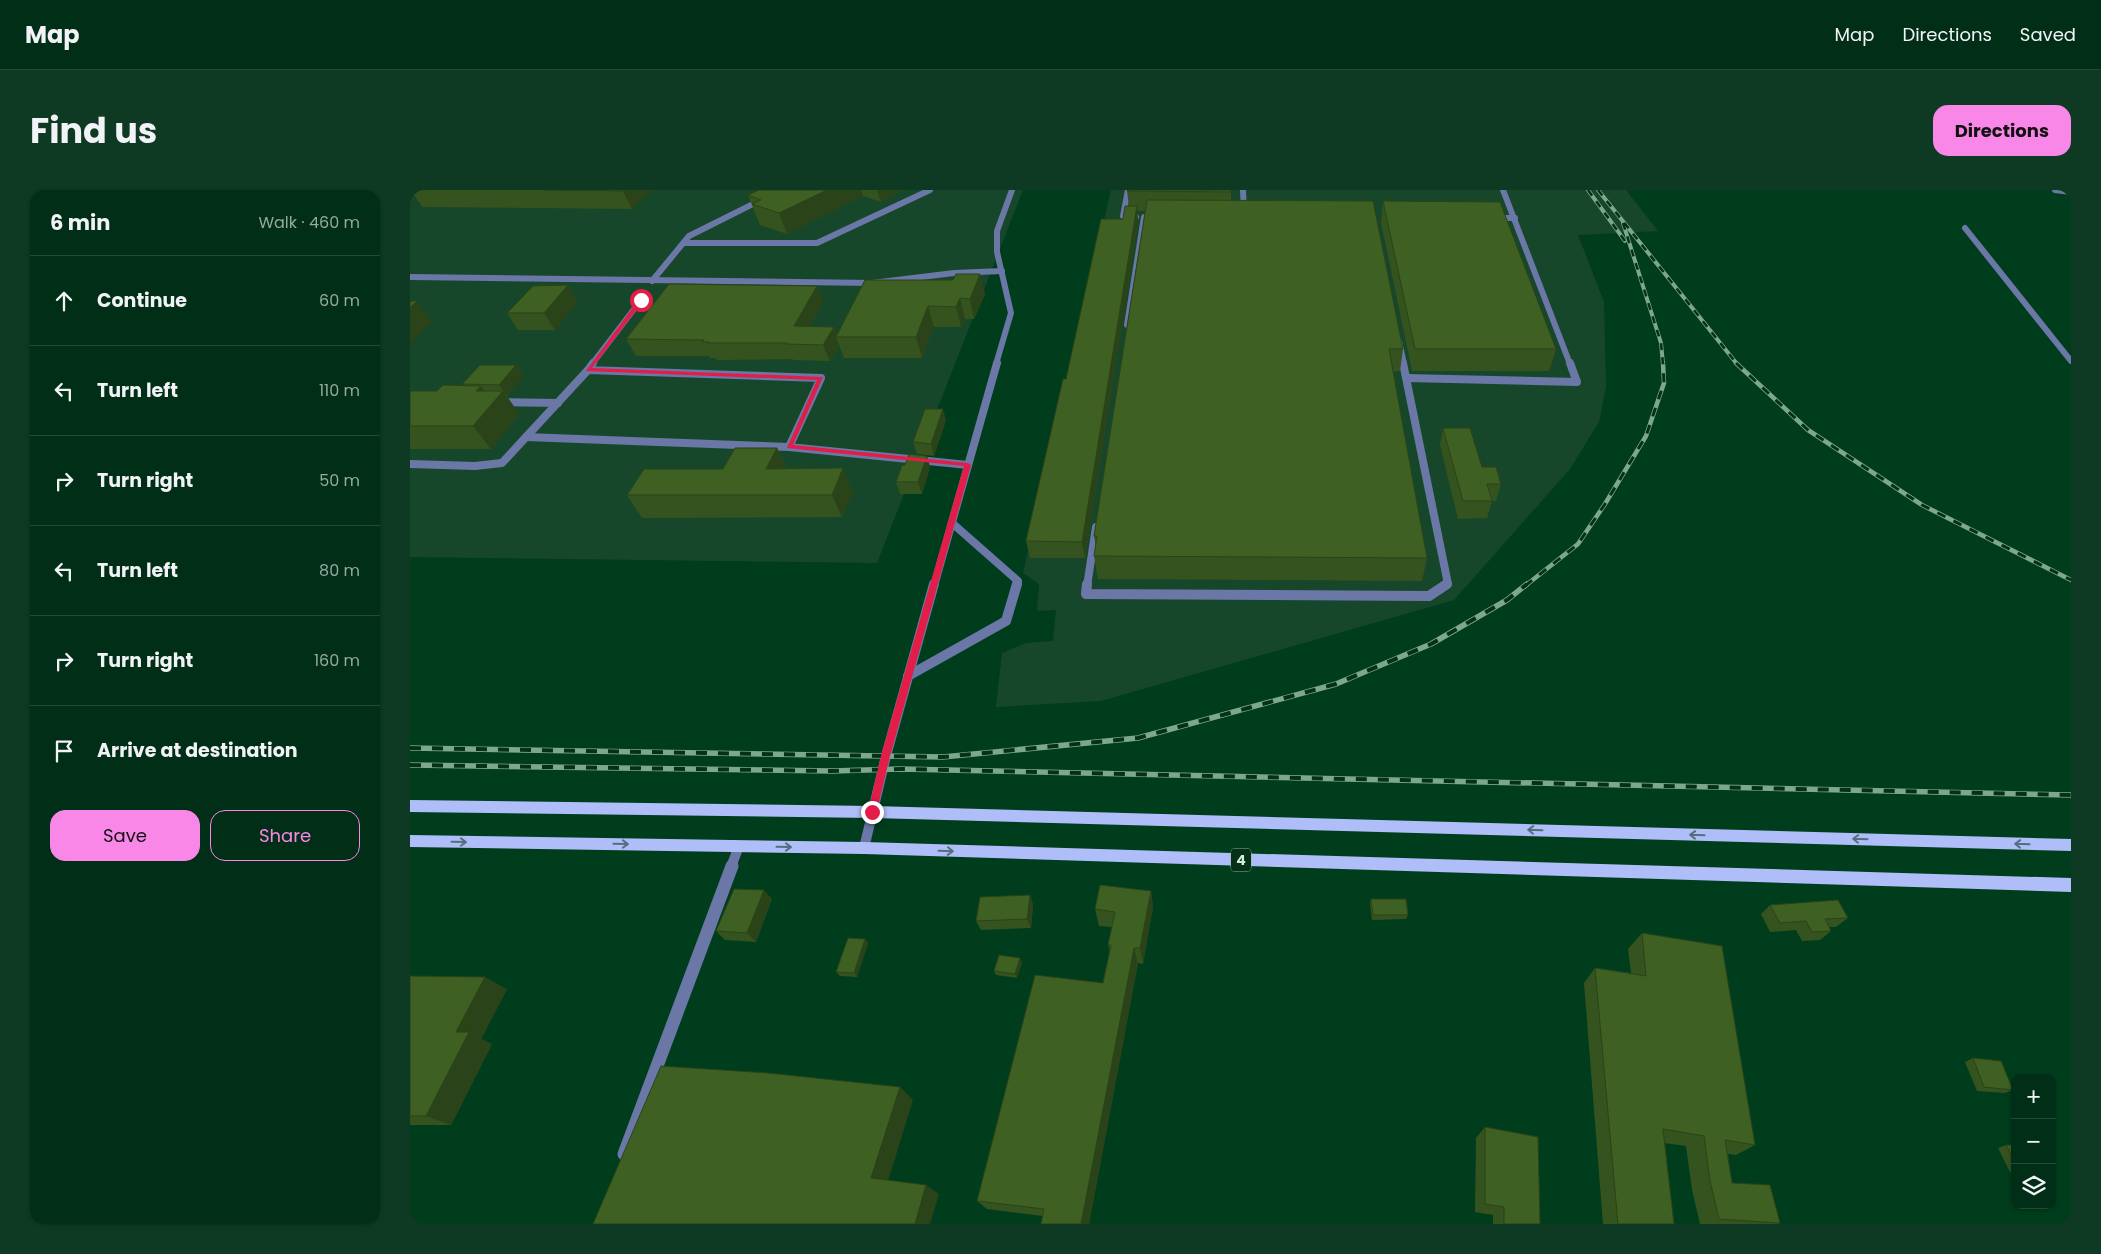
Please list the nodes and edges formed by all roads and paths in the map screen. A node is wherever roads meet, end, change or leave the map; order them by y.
1 (414, 190) edge
2 (780, 190) edge
3 (930, 190) edge
4 (1012, 190) edge
5 (1128, 190) edge
6 (1243, 190) edge
7 (1503, 190) edge
8 (2056, 190) edge
9 (2071, 192) edge
10 (410, 193) edge
11 (1144, 217) junction
12 (1154, 217) edge
13 (1234, 217) edge
14 (1244, 217) junction
15 (1253, 217) edge
16 (1487, 218) edge
17 (1515, 218) junction
18 (1965, 228) dead end
19 (684, 243) junction
20 (1002, 271) junction
21 (410, 277) edge
22 (652, 281) junction
23 (641, 300) dead end
24 (1397, 331) edge
25 (1126, 333) edge
26 (2071, 361) edge
27 (588, 370) junction
28 (1407, 378) junction
29 (489, 402) edge
30 (558, 403) junction
31 (526, 437) junction
32 (789, 447) junction
33 (410, 464) edge
34 (968, 465) junction
35 (1098, 517) edge
36 (952, 523) junction
37 (908, 676) junction
38 (410, 806) edge
39 (872, 812) junction
40 (410, 841) edge
41 (2071, 845) edge
42 (739, 846) junction
43 (864, 848) junction
44 (2071, 886) edge
45 (618, 1169) edge

1 - 10 street
2 - 19 street
3 - 19 street
4 - 20 street
5 - 11 street
6 - 14 street
7 - 17 street
8 - 9 street
11 - 12 street
11 - 25 street
13 - 14 street
14 - 15 street
16 - 17 street
17 - 28 street
18 - 26 street
19 - 22 street
20 - 22 street
20 - 34 street
21 - 22 street
23 - 27 street
24 - 28 street
27 - 30 street
27 - 32 street
28 - 35 street
29 - 30 street
30 - 31 street
31 - 32 street
31 - 33 street
32 - 34 street
34 - 36 street
36 - 37 street
36 - 37 street
37 - 39 street
38 - 39 main road
41 -> 39 main road
39 - 43 street
40 -> 42 main road, 4
42 -> 43 main road, 4
42 - 45 street
43 -> 44 main road, 4

